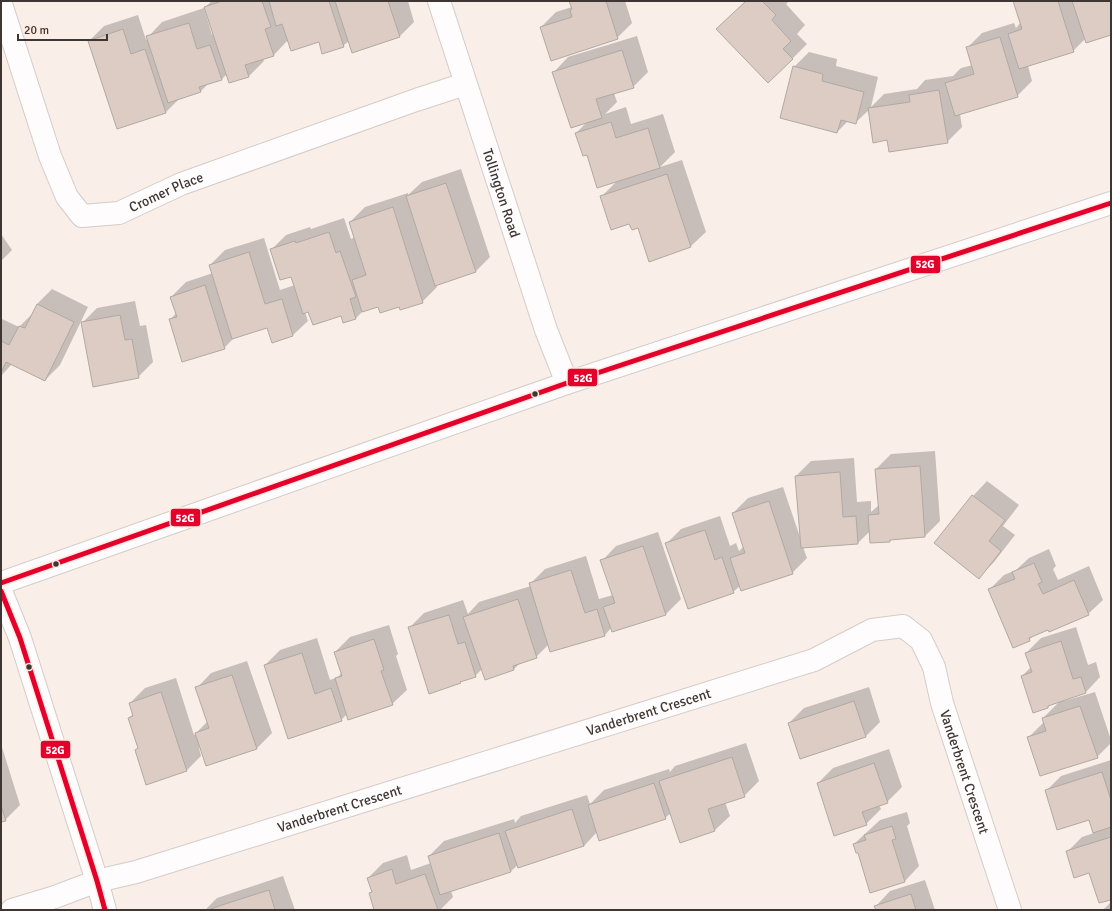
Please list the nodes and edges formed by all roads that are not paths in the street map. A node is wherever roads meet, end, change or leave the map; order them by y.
1 (439, 1) edge
2 (1, 4) edge
3 (465, 84) junction
4 (1111, 203) edge
5 (567, 383) junction
6 (1, 583) edge
7 (1, 591) edge
8 (97, 881) junction
9 (12, 910) edge
10 (106, 910) edge
11 (1010, 910) edge

1 - 3 street, Tollington Road
2 - 3 street, Cromer Place
3 - 5 street, Tollington Road
4 - 5 street
5 - 6 street
7 - 8 street
8 - 9 street, Vanderbrent Crescent
8 - 10 street
8 - 11 street, Vanderbrent Crescent

